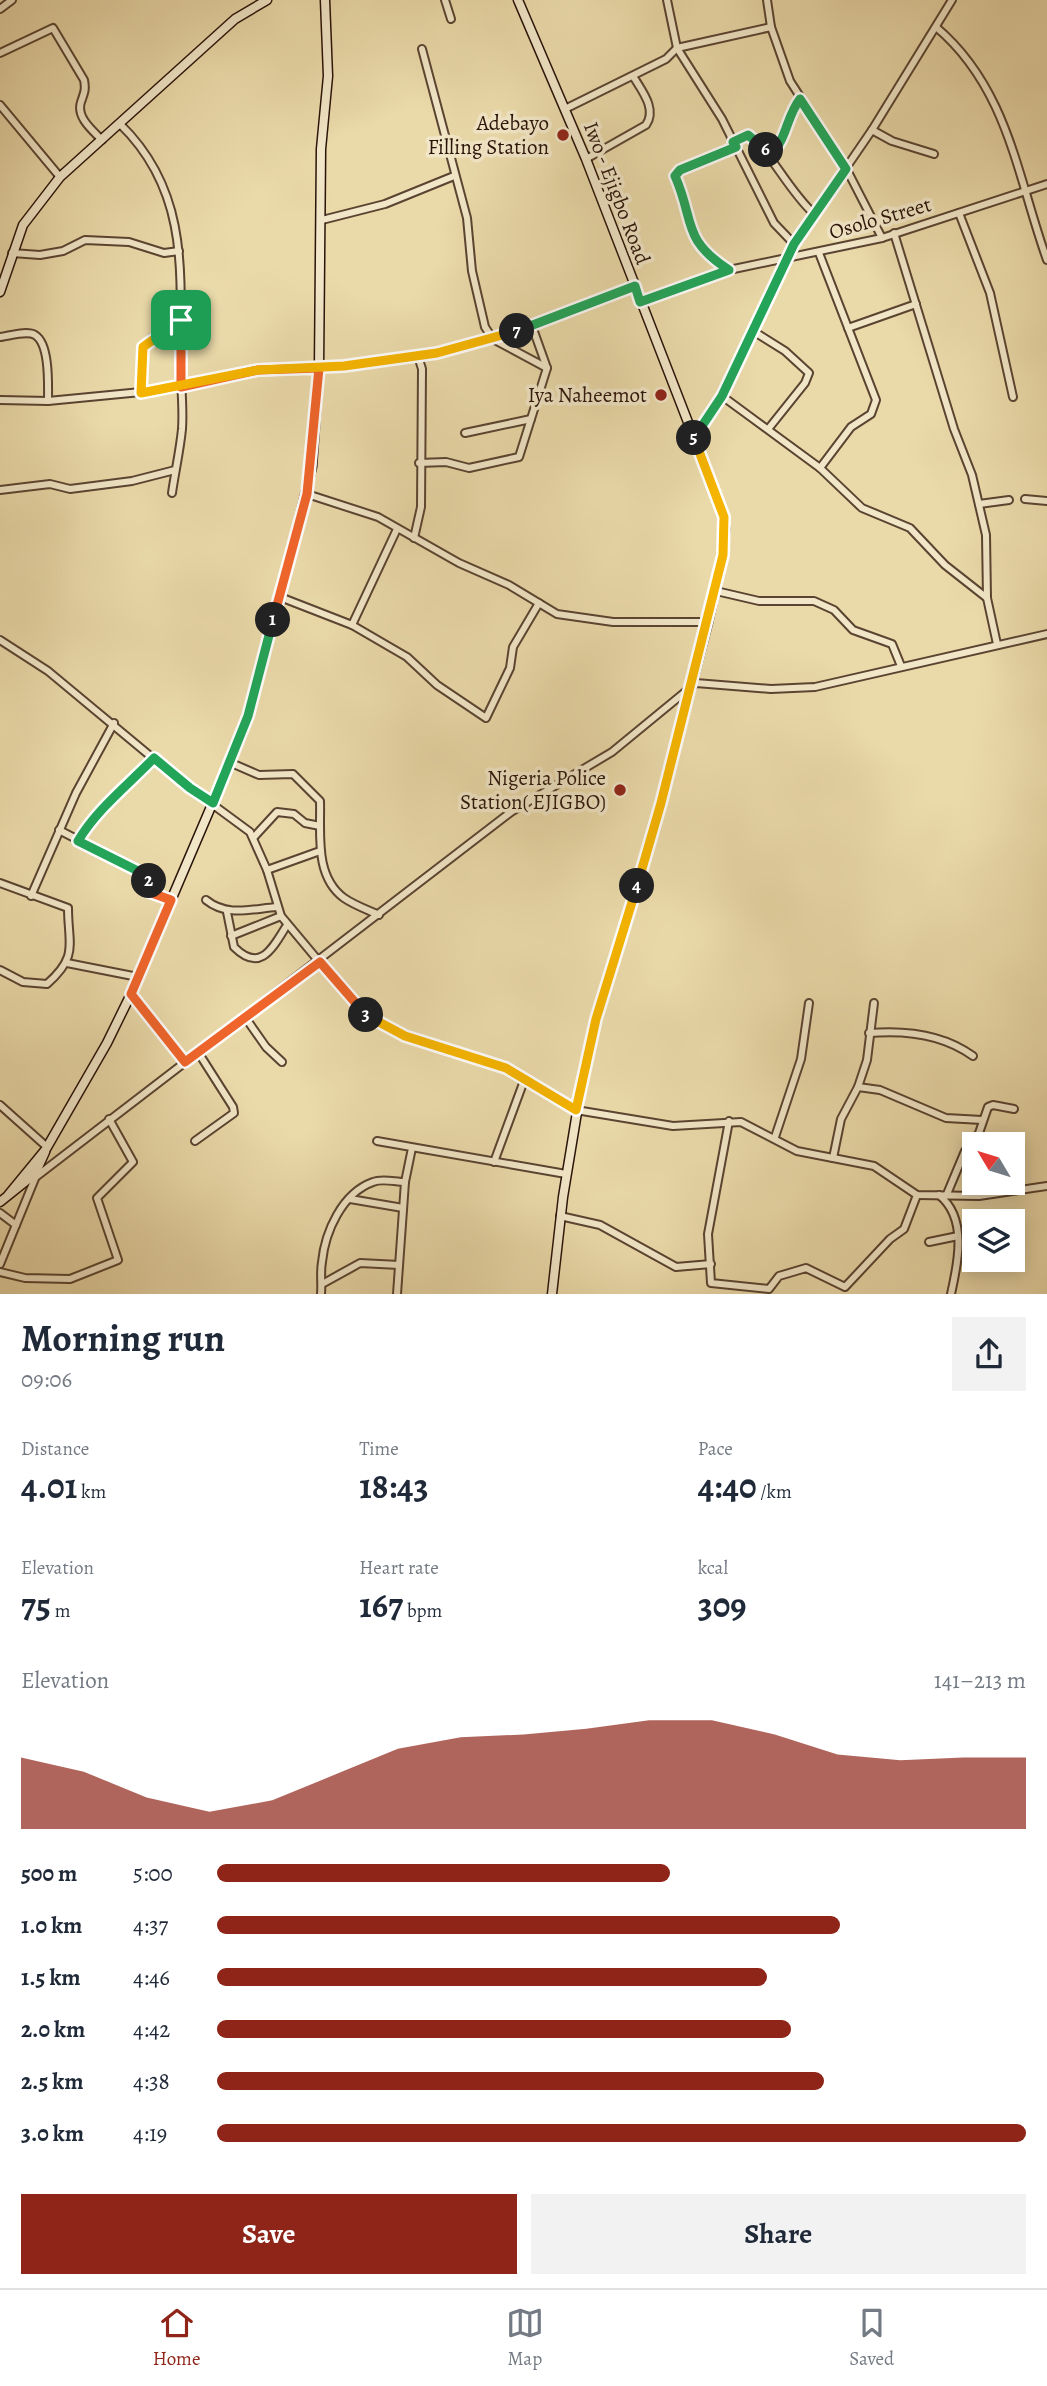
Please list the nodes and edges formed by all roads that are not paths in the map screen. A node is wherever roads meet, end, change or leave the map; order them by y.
1 (12, 0) edge
2 (267, 0) edge
3 (325, 0) edge
4 (445, 0) edge
5 (519, 0) edge
6 (667, 0) edge
7 (767, 0) edge
8 (952, 0) edge
9 (0, 9) edge
10 (451, 19) dead end
11 (771, 27) junction
12 (936, 27) junction
13 (677, 48) junction
14 (422, 49) dead end
15 (0, 53) edge
16 (633, 76) junction
17 (800, 99) junction
18 (0, 105) edge
19 (565, 109) junction
20 (120, 124) junction
21 (872, 130) junction
22 (102, 140) junction
23 (734, 144) junction
24 (934, 154) dead end
25 (770, 155) junction
26 (586, 159) junction
27 (846, 169) junction
28 (454, 176) junction
29 (60, 177) junction
30 (1047, 184) edge
31 (1024, 192) junction
32 (813, 213) junction
33 (959, 213) junction
34 (322, 220) junction
35 (894, 233) junction
36 (882, 238) junction
37 (794, 244) junction
38 (179, 251) junction
39 (11, 253) junction
40 (819, 253) junction
41 (785, 260) junction
42 (1047, 260) edge
43 (729, 270) junction
44 (635, 286) junction
45 (0, 292) edge
46 (640, 302) junction
47 (916, 304) junction
48 (181, 320) junction
49 (532, 326) junction
50 (848, 328) junction
51 (753, 331) junction
52 (0, 337) edge
53 (152, 338) junction
54 (493, 339) junction
55 (180, 344) junction
56 (418, 356) junction
57 (319, 368) junction
58 (547, 368) junction
59 (181, 387) junction
60 (141, 393) junction
61 (722, 396) junction
62 (1013, 397) dead end
63 (0, 400) edge
64 (48, 401) junction
65 (531, 419) junction
66 (769, 428) junction
67 (465, 433) dead end
68 (693, 438) junction
69 (419, 463) junction
70 (820, 468) junction
71 (175, 470) junction
72 (0, 490) edge
73 (172, 493) dead end
74 (307, 494) junction
75 (1026, 499) dead end
76 (1009, 500) dead end
77 (1047, 501) edge
78 (979, 504) junction
79 (397, 529) junction
80 (414, 538) junction
81 (716, 591) junction
82 (280, 597) junction
83 (987, 598) junction
84 (539, 603) junction
85 (708, 622) junction
86 (352, 625) junction
87 (1047, 634) edge
88 (0, 640) edge
89 (997, 644) junction
90 (901, 666) junction
91 (689, 687) junction
92 (114, 723) junction
93 (154, 758) junction
94 (229, 762) junction
95 (213, 803) junction
96 (320, 826) junction
97 (59, 830) junction
98 (254, 837) junction
99 (78, 841) junction
100 (320, 851) junction
101 (267, 870) junction
102 (0, 883) edge
103 (31, 896) junction
104 (171, 900) junction
105 (206, 900) dead end
106 (277, 907) junction
107 (227, 912) junction
108 (379, 915) junction
109 (281, 916) junction
110 (287, 925) junction
111 (231, 936) junction
112 (320, 962) junction
113 (67, 964) junction
114 (0, 970) edge
115 (138, 977) junction
116 (131, 994) junction
117 (809, 1003) dead end
118 (874, 1003) dead end
119 (245, 1017) junction
120 (869, 1033) junction
121 (198, 1052) junction
122 (973, 1056) dead end
123 (185, 1062) junction
124 (282, 1062) dead end
125 (525, 1078) junction
126 (858, 1087) junction
127 (0, 1105) edge
128 (1014, 1109) dead end
129 (576, 1110) junction
130 (109, 1119) junction
131 (982, 1120) junction
132 (729, 1121) junction
133 (775, 1137) junction
134 (195, 1141) dead end
135 (377, 1141) dead end
136 (46, 1148) junction
137 (412, 1148) junction
138 (833, 1158) junction
139 (494, 1162) junction
140 (566, 1174) junction
141 (36, 1175) junction
142 (405, 1182) junction
143 (1047, 1186) edge
144 (937, 1194) junction
145 (947, 1194) junction
146 (9, 1195) junction
147 (917, 1195) junction
148 (350, 1199) junction
149 (0, 1202) edge
150 (403, 1208) junction
151 (0, 1213) edge
152 (560, 1216) junction
153 (16, 1224) junction
154 (958, 1236) junction
155 (929, 1242) dead end
156 (0, 1264) edge
157 (711, 1264) junction
158 (399, 1265) junction
159 (0, 1272) edge
160 (324, 1283) junction
161 (321, 1294) edge
162 (397, 1294) edge
163 (552, 1294) edge
164 (951, 1294) edge

1 - 9 street
2 - 20 main road
3 - 34 main road
4 - 10 street
5 - 19 main road, Iwo - Ejigbo Road
6 - 13 street
7 - 11 street
8 - 12 street
11 - 13 street
11 - 17 street
12 - 21 street
12 - 31 street
13 - 16 street
13 - 23 street
14 - 28 street
15 - 22 street
16 - 19 street
16 - 26 street
17 - 25 street
17 - 27 street
18 - 29 street
19 - 26 main road, Iwo - Ejigbo Road
20 - 22 main road
20 - 38 street
21 - 24 street
21 - 27 street
22 - 29 main road
23 - 25 street
23 - 37 street
23 - 43 street
25 - 32 street
26 - 44 main road, Iwo - Ejigbo Road
27 - 32 street
27 - 36 street
28 - 34 street
28 - 54 street
29 - 39 main road
30 - 31 street, Osolo Street
31 - 33 street, Osolo Street
31 - 42 street
32 - 37 street
33 - 35 street, Osolo Street
33 - 62 street
34 - 57 main road
35 - 36 street, Osolo Street
35 - 47 street
36 - 40 street, Osolo Street
37 - 41 street
38 - 39 street
38 - 48 street
39 - 45 main road
40 - 41 street, Osolo Street
40 - 50 street
41 - 43 street, Osolo Street
41 - 51 street
43 - 46 street, Osolo Street
44 - 46 main road, Iwo - Ejigbo Road
44 - 49 street
46 - 68 main road, Iwo - Ejigbo Road
47 - 50 street
47 - 78 street
48 - 53 street
48 - 55 street
49 - 54 street
49 - 58 street
50 - 70 street
51 - 61 street
51 - 66 street
52 - 64 street
53 - 55 street
53 - 60 street
54 - 56 street
54 - 58 street
55 - 59 street
56 - 57 street
56 - 69 street
57 - 59 street
57 - 74 main road
58 - 65 street
59 - 60 street
59 - 71 street
60 - 64 street
61 - 66 street
61 - 68 street
63 - 64 street
65 - 67 street
65 - 69 street
66 - 70 street
68 - 81 main road, Iwo - Ejigbo Road
69 - 80 street
70 - 83 street
71 - 72 street
71 - 73 street
74 - 79 street
74 - 82 main road
75 - 77 street
76 - 78 street
78 - 83 street
79 - 80 street
79 - 86 street
80 - 84 street
81 - 85 main road, Iwo - Ejigbo Road
81 - 90 street
82 - 86 street
82 - 94 main road
83 - 89 street
84 - 85 street
84 - 86 street
85 - 91 main road, Iwo - Ejigbo Road
87 - 89 street
88 - 92 street
89 - 90 street
90 - 91 street
91 - 108 street
91 - 129 main road, Iwo - Ejigbo Road
92 - 93 street
92 - 97 street
93 - 95 street
93 - 99 street
94 - 95 main road
94 - 96 street
95 - 98 street
95 - 104 main road
96 - 98 street
96 - 100 street
97 - 99 street
97 - 103 street
98 - 101 street
99 - 104 street
100 - 101 street
100 - 108 street
101 - 106 street
102 - 103 street
103 - 113 street
104 - 115 main road
105 - 107 street
106 - 107 street
106 - 109 street
107 - 111 street
108 - 112 street
109 - 110 street
109 - 111 street
110 - 111 street
110 - 112 street
112 - 119 street
112 - 125 street
113 - 114 street
113 - 115 street
115 - 116 main road
116 - 123 street
116 - 136 main road
117 - 133 street
118 - 120 street
119 - 121 street
119 - 124 street
120 - 122 street
120 - 126 street
121 - 123 street
121 - 134 street
123 - 130 street
125 - 129 street
125 - 139 street
126 - 131 street
126 - 138 street
127 - 136 street
128 - 131 street
129 - 132 street
129 - 140 main road, Iwo - Ejigbo Road
130 - 141 street
130 - 159 street
131 - 145 street
132 - 133 street
132 - 157 street
133 - 138 street
135 - 137 street
136 - 141 main road
136 - 146 main road
137 - 139 street
137 - 142 street
138 - 147 street
139 - 140 street
140 - 152 main road, Iwo - Ejigbo Road
141 - 146 main road
141 - 153 street
142 - 148 street
142 - 150 street
143 - 145 street
144 - 145 street
144 - 147 street
144 - 154 street
146 - 149 main road
147 - 157 street
148 - 150 street
148 - 160 street
150 - 158 street
151 - 153 street
152 - 157 street
152 - 163 main road, Iwo - Ejigbo Road
153 - 156 street
154 - 155 street
154 - 164 street
158 - 160 street
158 - 162 street
160 - 161 street

